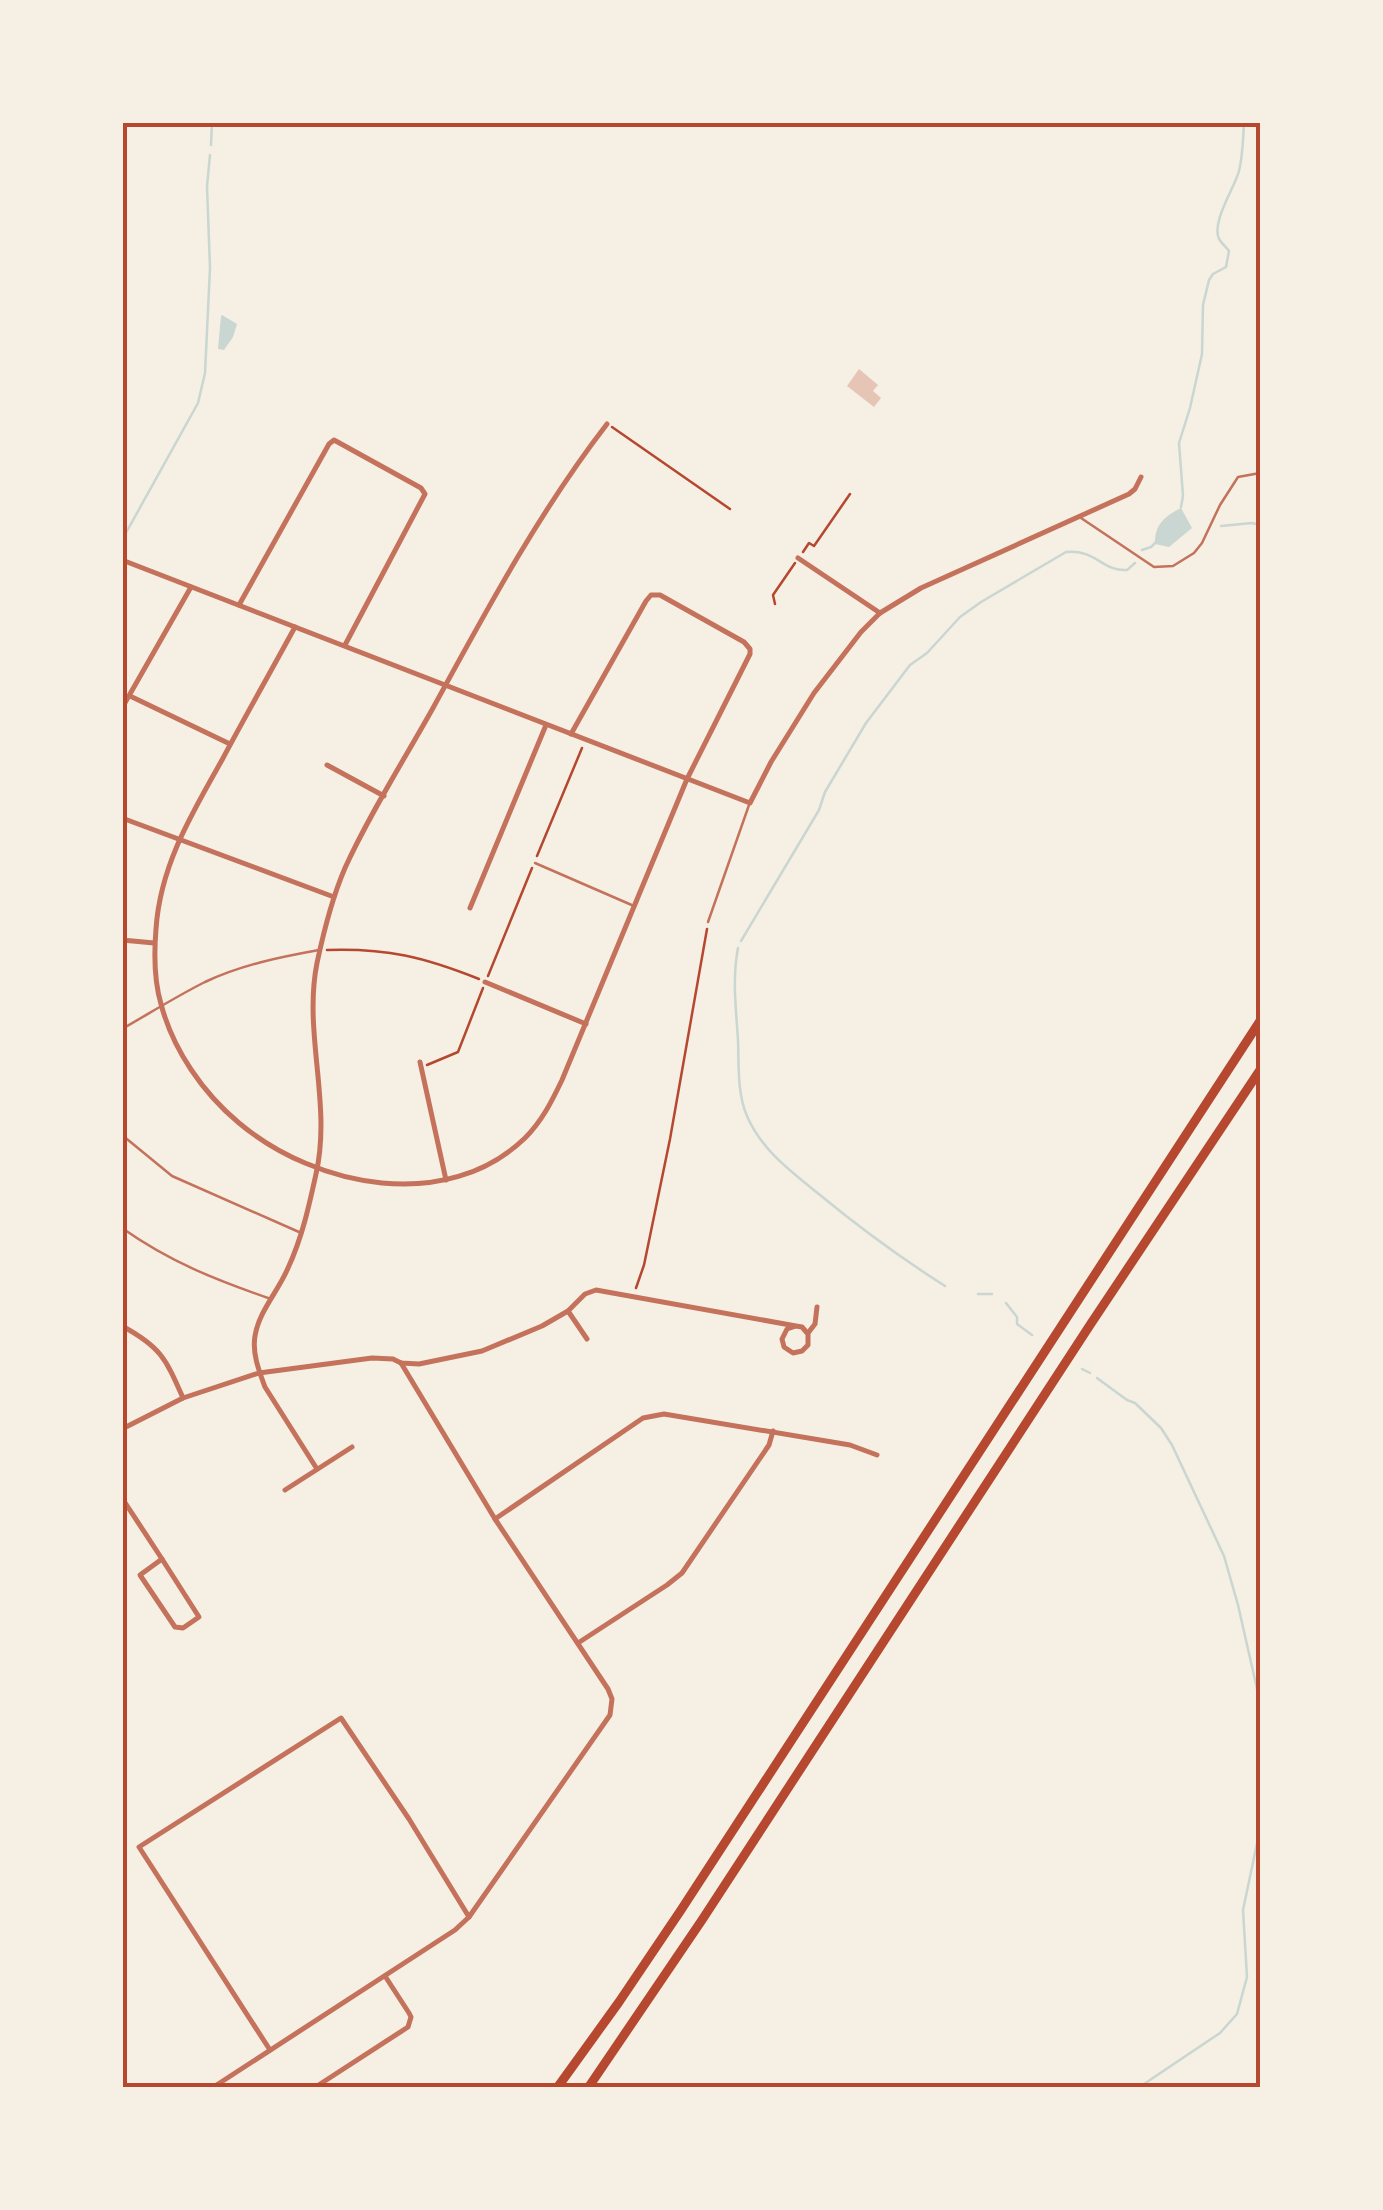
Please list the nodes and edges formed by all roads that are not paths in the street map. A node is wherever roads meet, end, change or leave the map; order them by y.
1 (607, 424) road end
2 (1260, 473) edge
3 (1141, 477) dead end
4 (1078, 516) junction
5 (798, 558) road end
6 (122, 560) edge
7 (190, 587) junction
8 (240, 605) junction
9 (880, 613) junction
10 (296, 627) junction
11 (344, 645) junction
12 (445, 686) junction
13 (130, 696) junction
14 (122, 708) edge
15 (546, 724) junction
16 (572, 734) junction
17 (230, 744) junction
18 (328, 765) dead end
19 (688, 779) junction
20 (384, 796) junction
21 (750, 803) junction
22 (122, 818) edge
23 (180, 839) junction
24 (534, 863) dead end
25 (334, 897) junction
26 (634, 906) junction
27 (470, 908) dead end
28 (708, 922) road end
29 (122, 940) edge
30 (155, 944) junction
31 (320, 950) junction
32 (485, 982) road end
33 (161, 1006) junction
34 (1260, 1022) edge
35 (586, 1024) junction
36 (122, 1029) edge
37 (420, 1064) road end
38 (1260, 1070) edge
39 (122, 1135) edge
40 (318, 1169) junction
41 (446, 1180) junction
42 (122, 1228) edge
43 (302, 1233) junction
44 (272, 1300) junction
45 (818, 1308) dead end
46 (568, 1311) junction
47 (122, 1326) edge
48 (796, 1326) junction
49 (808, 1333) junction
50 (587, 1340) dead end
51 (401, 1364) junction
52 (259, 1374) junction
53 (183, 1398) junction
54 (122, 1430) edge
55 (773, 1431) junction
56 (352, 1447) dead end
57 (877, 1455) dead end
58 (317, 1469) junction
59 (285, 1490) dead end
60 (122, 1498) edge
61 (495, 1519) junction
62 (162, 1560) junction
63 (578, 1643) junction
64 (469, 1917) junction
65 (385, 1976) junction
66 (270, 2050) junction
67 (212, 2088) edge
68 (314, 2088) edge
69 (557, 2088) edge
70 (588, 2088) edge

1 - 12 street
2 - 4 lane
3 - 4 street
4 - 9 street
5 - 9 street
6 - 7 street
7 - 8 street
7 - 13 street
8 - 10 street
8 - 11 street
9 - 21 street
10 - 11 street
10 - 17 street
11 - 12 street
12 - 15 street
12 - 20 street
13 - 14 street
13 - 17 street
15 - 16 street
15 - 27 street
16 - 19 street
16 - 19 street
17 - 23 street
18 - 20 street
19 - 21 street
19 - 26 street
20 - 25 street
21 - 28 lane
22 - 23 street
23 - 25 street
23 - 30 street
24 - 26 lane
25 - 31 street
26 - 35 street
29 - 30 street
30 - 33 street
31 - 33 lane
31 - 40 street
32 - 35 street
33 - 36 lane
33 - 40 street
34 - 69 highway
35 - 41 street
37 - 41 street
38 - 70 highway
39 - 43 lane
40 - 41 street
40 - 43 street
42 - 44 lane
43 - 44 street
44 - 52 street
45 - 49 street
46 - 48 street
46 - 50 street
46 - 51 street
47 - 53 street
48 - 49 street
48 - 49 street
51 - 52 street
51 - 61 street
52 - 53 street
52 - 58 street
53 - 54 street
55 - 57 street
55 - 61 street
55 - 63 street
56 - 58 street
58 - 59 street
60 - 62 street
61 - 63 street
62 - 62 street
63 - 64 street
64 - 65 street
64 - 66 street
65 - 66 street
65 - 68 street
66 - 67 street

